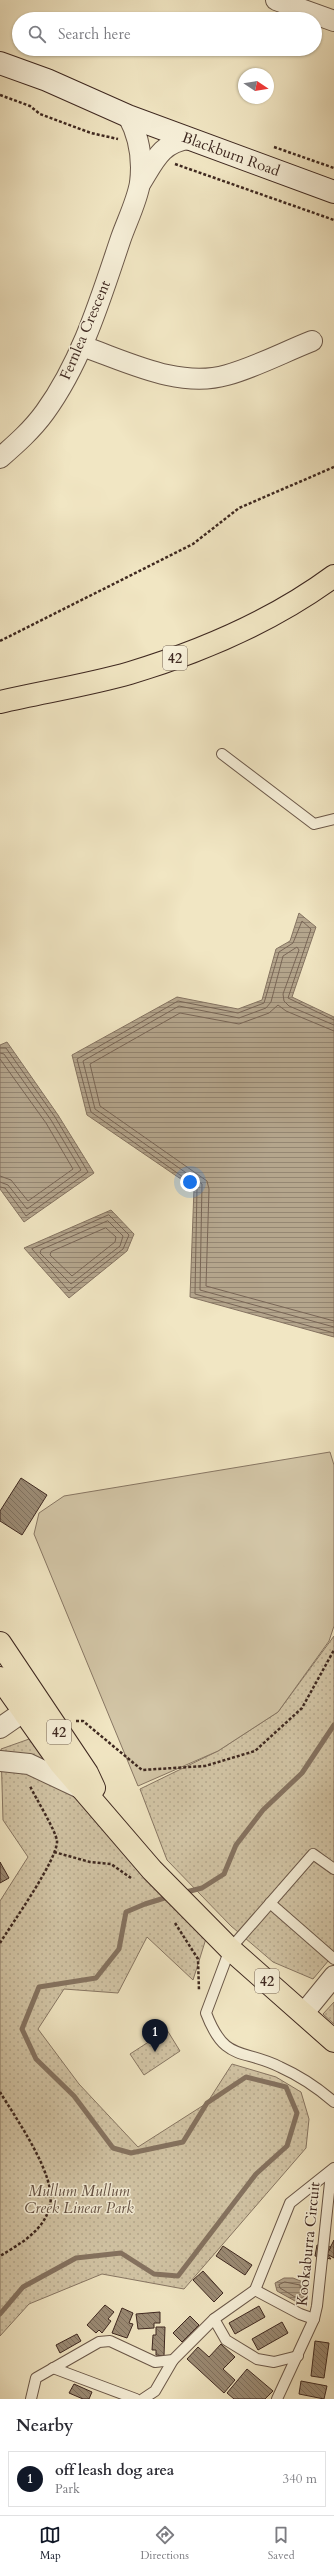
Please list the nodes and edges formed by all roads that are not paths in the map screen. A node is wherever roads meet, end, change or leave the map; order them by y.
1 (276, 0) edge
2 (309, 12) edge
3 (322, 17) edge
4 (334, 21) edge
5 (0, 63) edge
6 (0, 79) edge
7 (128, 116) junction
8 (189, 139) junction
9 (149, 155) junction
10 (334, 192) edge
11 (312, 341) dead end
12 (82, 346) junction
13 (0, 458) edge
14 (334, 576) edge
15 (0, 702) edge
16 (222, 754) dead end
17 (334, 818) edge
18 (0, 1643) edge
19 (0, 1678) edge
20 (31, 1706) junction
21 (0, 1728) edge
22 (0, 1761) edge
23 (82, 1788) junction
24 (111, 1824) junction
25 (334, 1870) edge
26 (270, 1903) junction
27 (230, 1949) junction
28 (334, 1959) edge
29 (334, 1976) edge
30 (303, 2014) junction
31 (334, 2041) edge
32 (334, 2102) edge
33 (332, 2171) edge
34 (255, 2290) junction
35 (214, 2319) junction
36 (314, 2319) junction
37 (298, 2356) junction
38 (173, 2360) junction
39 (52, 2368) junction
40 (31, 2399) edge
41 (136, 2399) edge
42 (143, 2399) edge
43 (277, 2399) edge

1 - 2 street
3 - 4 street
5 - 7 main road, Blackburn Road
6 - 7 main road, Blackburn Road
7 - 8 main road, Blackburn Road
7 - 9 street
8 - 9 street, Fernlea Crescent
8 - 10 main road, Blackburn Road
9 - 12 street, Fernlea Crescent
11 - 12 street
12 - 13 street, Fernlea Crescent
14 - 15 main road, 42
16 - 17 lane
18 - 20 main road, 42
19 - 20 main road, 42
20 - 21 street
20 - 23 main road, 42
20 - 24 main road, 42
22 - 23 street
23 - 24 main road, 42
24 - 27 main road, 42
25 - 26 lane
26 - 27 lane
26 - 28 lane
27 - 30 main road, 42
27 - 32 lane
29 - 30 street
30 - 31 main road, 42
33 - 34 lane, Kookaburra Circuit
33 - 36 lane, Kookaburra Circuit
34 - 35 lane
34 - 36 lane
35 - 37 lane
35 - 38 lane
36 - 37 lane, Kookaburra Circuit
37 - 43 lane, Kookaburra Circuit
38 - 39 lane
38 - 42 lane
39 - 40 lane
39 - 41 lane

